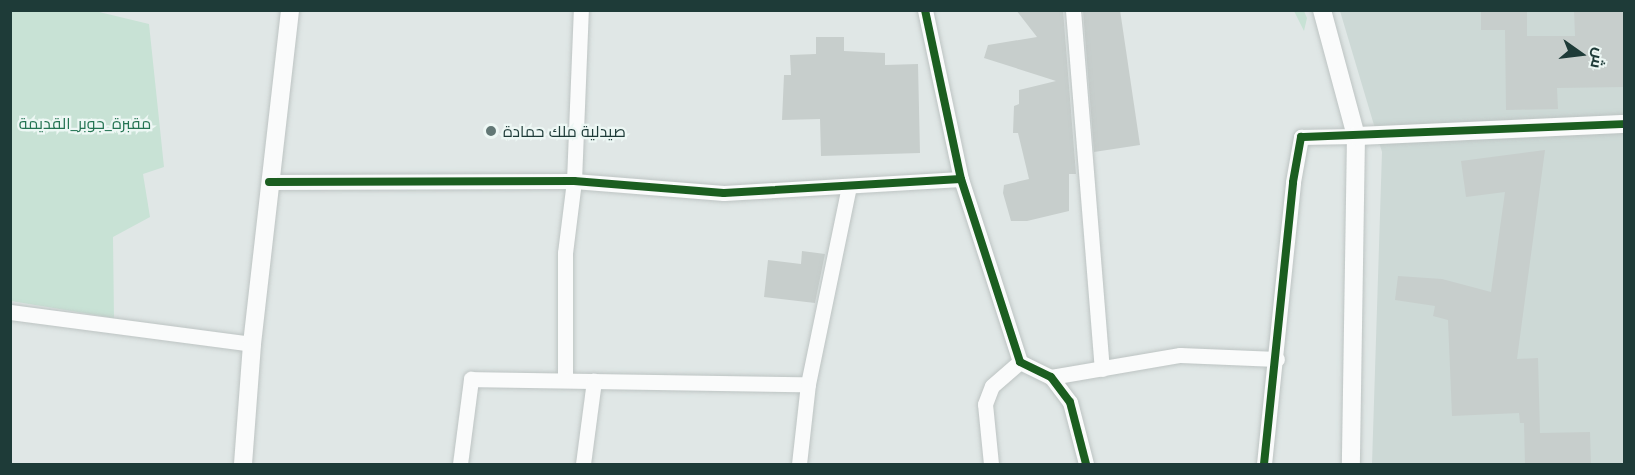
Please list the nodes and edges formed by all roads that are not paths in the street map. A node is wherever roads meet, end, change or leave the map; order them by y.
1 (290, 10) edge
2 (581, 10) edge
3 (925, 10) edge
4 (1073, 10) edge
5 (1322, 10) edge
6 (1624, 124) edge
7 (1356, 136) junction
8 (961, 179) junction
9 (574, 181) junction
10 (269, 182) junction
11 (849, 186) junction
12 (10, 312) edge
13 (252, 344) junction
14 (1277, 359) junction
15 (1020, 362) junction
16 (1102, 369) junction
17 (1051, 377) junction
18 (565, 380) junction
19 (594, 381) junction
20 (808, 384) junction
21 (243, 465) edge
22 (460, 465) edge
23 (583, 465) edge
24 (799, 465) edge
25 (991, 465) edge
26 (1086, 465) edge
27 (1264, 465) edge
28 (1351, 465) edge

1 - 10 street
2 - 9 street
3 - 8 street
4 - 16 street
5 - 7 street
6 - 7 street
7 - 14 street
7 - 28 street
8 - 11 street
8 - 15 street
9 - 10 street
9 - 11 street
9 - 18 street
10 - 13 street
11 - 20 street
12 - 13 street
13 - 21 street
14 - 16 street
14 - 27 street
15 - 17 street
15 - 25 street
16 - 17 street
17 - 26 street
18 - 19 street
18 - 22 street
19 - 20 street
19 - 23 street
20 - 24 street

